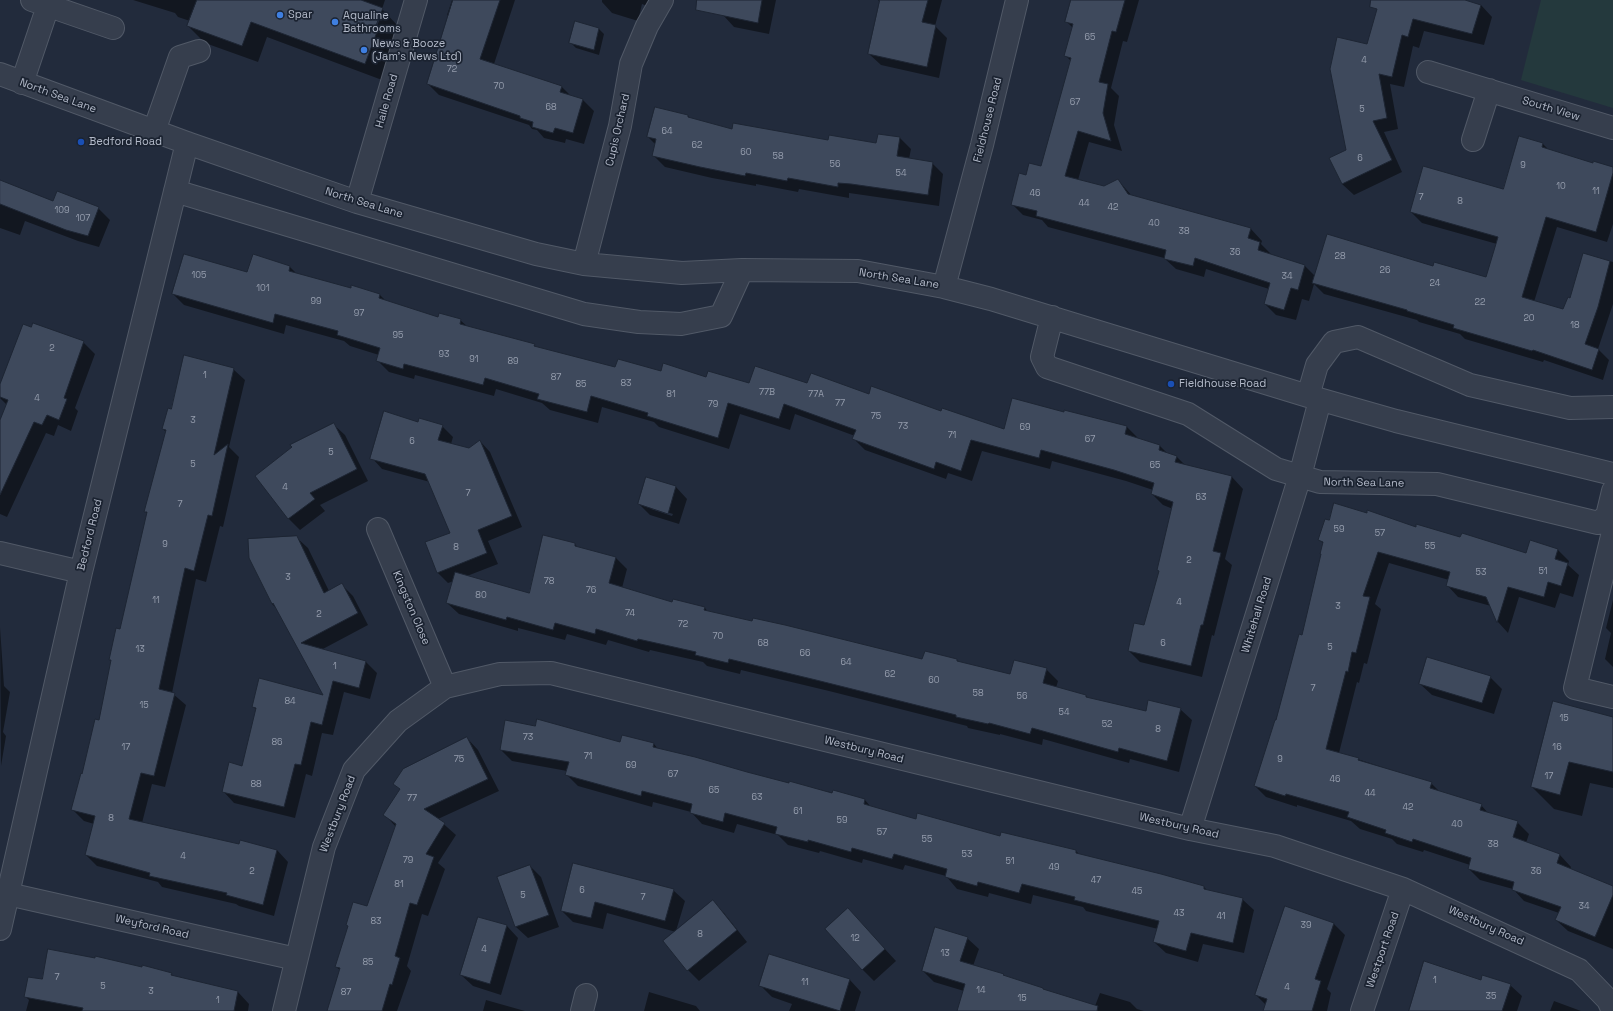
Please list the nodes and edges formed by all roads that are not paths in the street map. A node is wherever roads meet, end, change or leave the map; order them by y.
1 (416, 0) edge
2 (662, 0) edge
3 (1017, 0) edge
4 (40, 3) edge
5 (113, 28) dead end
6 (199, 51) dead end
7 (1428, 72) dead end
8 (0, 74) edge
9 (22, 82) junction
10 (1489, 90) junction
11 (1613, 128) edge
12 (154, 131) junction
13 (1473, 140) dead end
14 (187, 143) junction
15 (174, 191) junction
16 (357, 202) junction
17 (584, 264) junction
18 (742, 270) junction
19 (944, 287) junction
20 (1052, 317) junction
21 (1314, 398) junction
22 (1613, 407) edge
23 (1613, 474) edge
24 (1300, 476) junction
25 (1613, 491) edge
26 (378, 529) dead end
27 (1613, 532) edge
28 (0, 553) edge
29 (81, 572) junction
30 (445, 687) junction
31 (1613, 698) edge
32 (1190, 829) junction
33 (1403, 889) junction
34 (8, 894) junction
35 (0, 929) edge
36 (296, 959) junction
37 (284, 1011) edge
38 (1362, 1011) edge
39 (1613, 1011) edge

1 - 16 street, Haile Road
2 - 17 street, Cupis Orchard
3 - 19 street, Fieldhouse Road
4 - 5 street
4 - 9 street
6 - 12 street
7 - 10 street, South View
8 - 9 street, North Sea Lane
9 - 12 street, North Sea Lane
10 - 11 street, South View
10 - 13 street
12 - 14 street, North Sea Lane
14 - 15 street, Bedford Road
14 - 16 street, North Sea Lane
15 - 18 street
15 - 29 street, Bedford Road
16 - 17 street, North Sea Lane
17 - 18 street, North Sea Lane
18 - 19 street, North Sea Lane
19 - 20 street, North Sea Lane
20 - 21 street, North Sea Lane
20 - 24 street, North Sea Lane
21 - 22 street
21 - 23 street, North Sea Lane
21 - 24 street, Whitehall Road
24 - 25 street, North Sea Lane
24 - 32 street, Whitehall Road
26 - 30 street, Kingston Close
27 - 31 street
28 - 29 street
29 - 34 street, Bedford Road
30 - 32 street, Westbury Road
30 - 36 street, Westbury Road
32 - 33 street, Westbury Road
33 - 38 street, Westport Road
33 - 39 street, Westbury Road
34 - 35 street, Bedford Road
34 - 36 street, Weyford Road
36 - 37 street, Westbury Road

